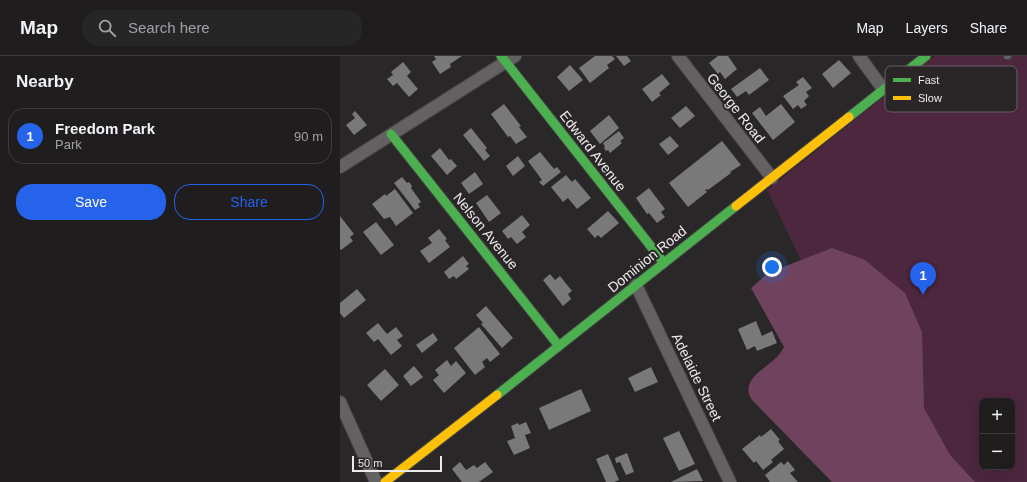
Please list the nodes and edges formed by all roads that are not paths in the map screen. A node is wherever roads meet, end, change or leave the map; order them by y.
1 (678, 56) edge
2 (859, 56) edge
3 (926, 56) edge
4 (507, 58) edge
5 (913, 66) edge
6 (883, 89) joint
7 (391, 134) junction
8 (340, 167) edge
9 (772, 178) junction
10 (664, 263) junction
11 (636, 285) junction
12 (559, 346) junction
13 (340, 402) edge
14 (376, 482) edge
15 (385, 482) edge
16 (730, 482) edge

1 - 9 street, George Road
2 - 6 street
3 - 5 main road, Dominion Road
4 - 7 street
4 - 10 main road, Edward Avenue
6 - 9 main road, Dominion Road
7 - 8 street
7 - 12 main road, Nelson Avenue
9 - 10 main road, Dominion Road
10 - 11 main road, Dominion Road
11 - 12 main road, Dominion Road
11 - 16 street, Adelaide Street
12 - 15 main road, Dominion Road
13 - 14 street

